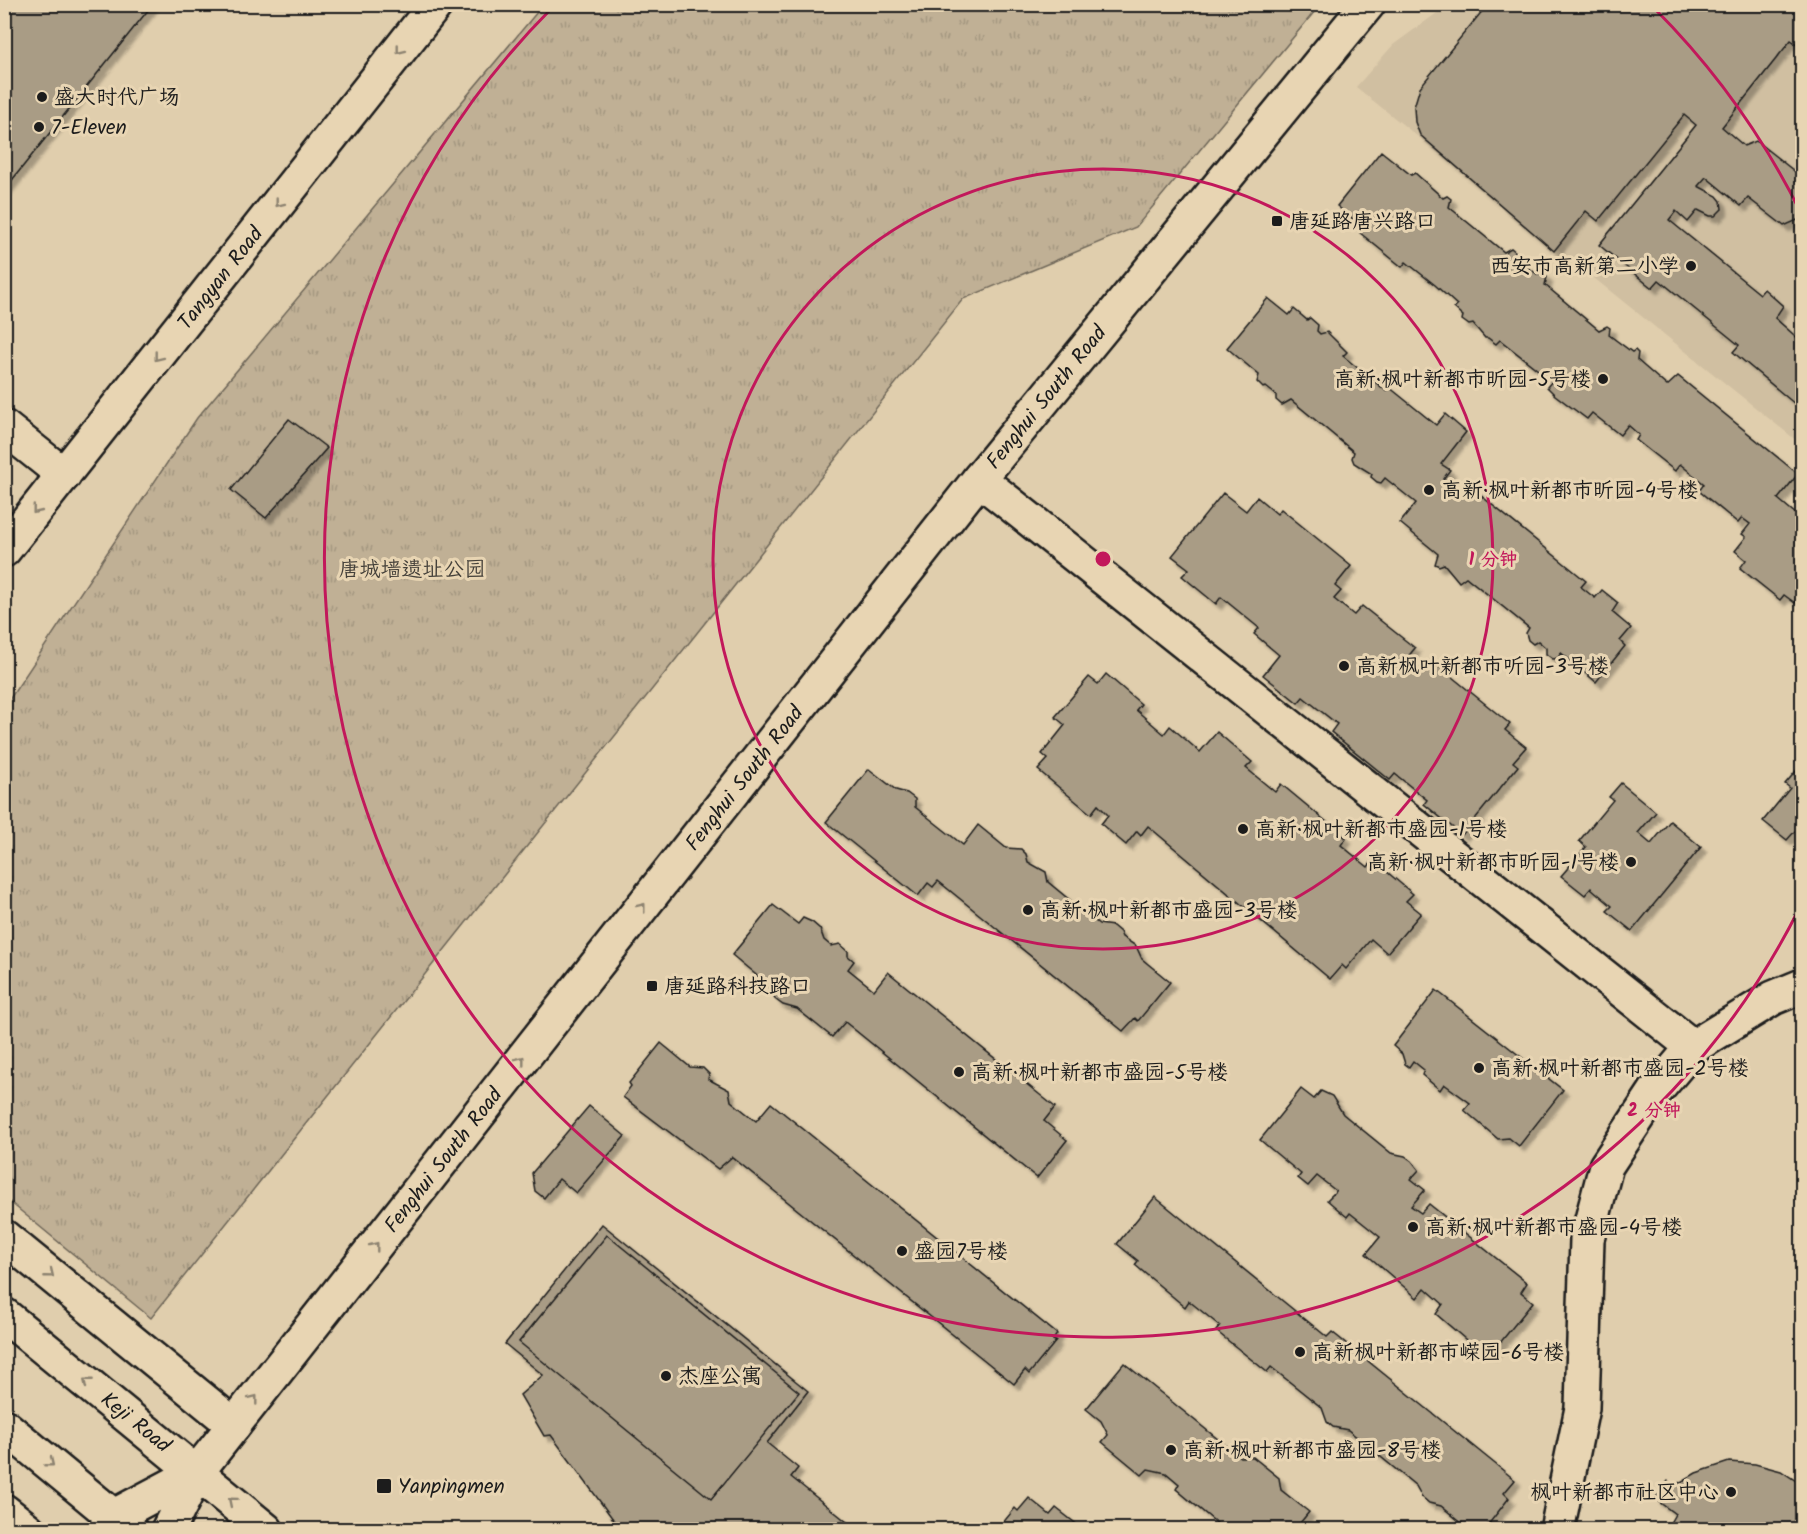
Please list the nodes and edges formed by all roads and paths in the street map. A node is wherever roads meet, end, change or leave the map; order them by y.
1 (436, 4) edge
2 (1368, 4) edge
3 (4, 427) edge
4 (64, 475) junction
5 (979, 479) junction
6 (4, 550) edge
7 (1803, 987) edge
8 (1693, 1047) junction
9 (4, 1237) edge
10 (4, 1315) edge
11 (234, 1425) junction
12 (4, 1426) edge
13 (197, 1472) junction
14 (4, 1511) edge
15 (117, 1525) edge
16 (28, 1530) edge
17 (84, 1530) edge
18 (168, 1530) edge
19 (266, 1530) edge
20 (1557, 1530) edge

1 -> 4 main road, Tangyan Road
2 - 5 main road, Fenghui South Road
3 - 4 main road
4 -> 6 main road, Tangyan Road
5 - 8 main road
11 -> 5 main road, Fenghui South Road
7 - 8 main road
8 - 20 main road
9 -> 11 main road
13 -> 10 main road, Keji Road
11 - 13 main road, Fenghui South Road
12 -> 15 main road
13 - 15 main road, Fenghui South Road
13 - 18 main road
19 -> 13 main road, Keji Road
14 - 16 main road
15 - 17 main road, Fenghui South Road

